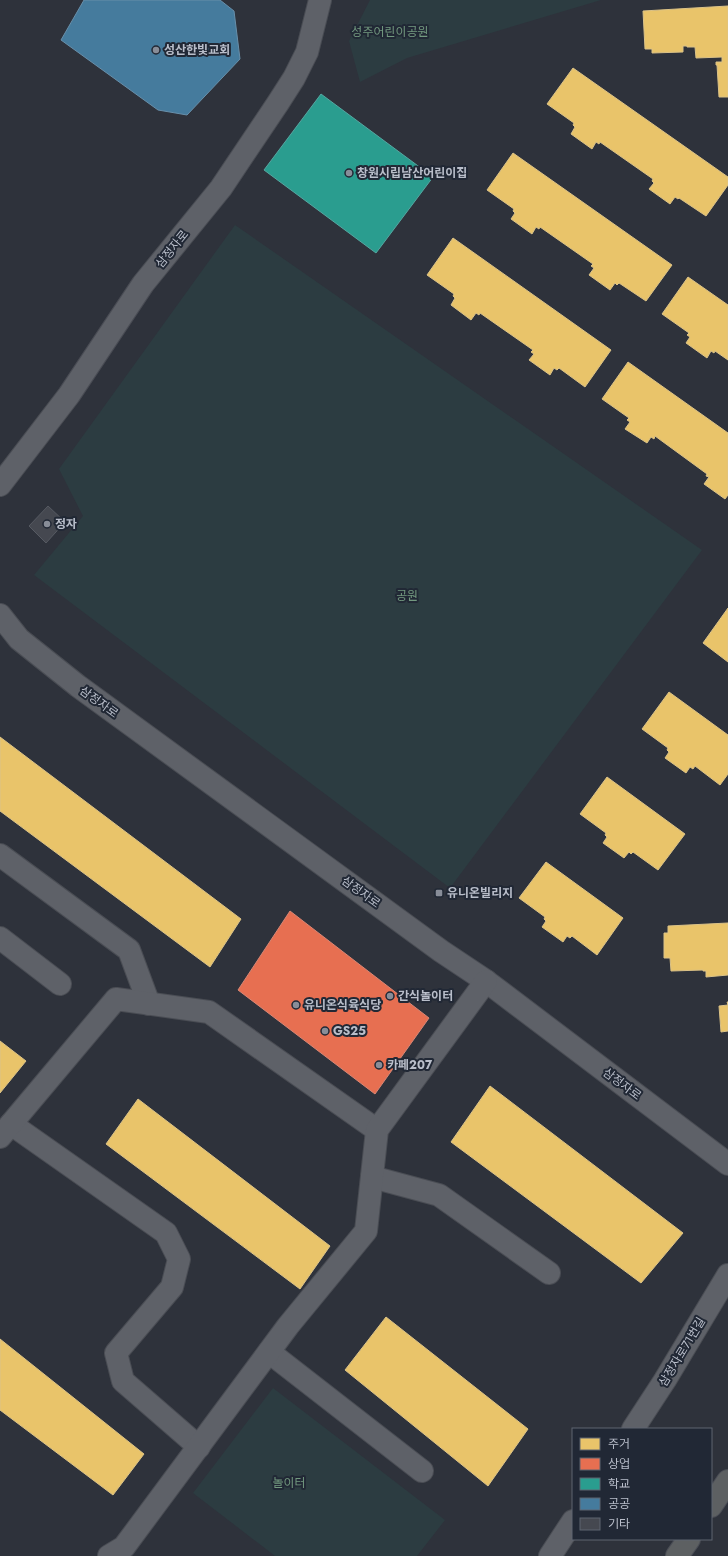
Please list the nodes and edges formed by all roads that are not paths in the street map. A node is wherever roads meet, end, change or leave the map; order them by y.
1 (320, 0) edge
2 (0, 485) edge
3 (0, 615) edge
4 (0, 854) edge
5 (0, 938) edge
6 (486, 981) junction
7 (60, 984) dead end
8 (149, 1004) junction
9 (377, 1130) junction
10 (6, 1131) edge
11 (728, 1164) edge
12 (372, 1177) junction
13 (549, 1273) dead end
14 (728, 1275) edge
15 (269, 1352) junction
16 (635, 1428) edge
17 (199, 1447) junction
18 (422, 1471) dead end
19 (728, 1481) edge
20 (712, 1505) edge
21 (572, 1523) edge
22 (688, 1540) edge
23 (109, 1556) edge
24 (550, 1556) edge
25 (677, 1556) edge

1 - 2 street, 삼정자로
3 - 6 street, 삼정자로
4 - 8 street
5 - 7 street
6 - 9 street
6 - 11 street, 삼정자로
8 - 9 street
8 - 10 street
9 - 12 street
10 - 17 street
12 - 13 street
12 - 15 street
14 - 16 street, 삼정자로71번길
15 - 17 street
15 - 18 street
17 - 23 street
19 - 20 highway
21 - 24 street
22 - 25 highway

